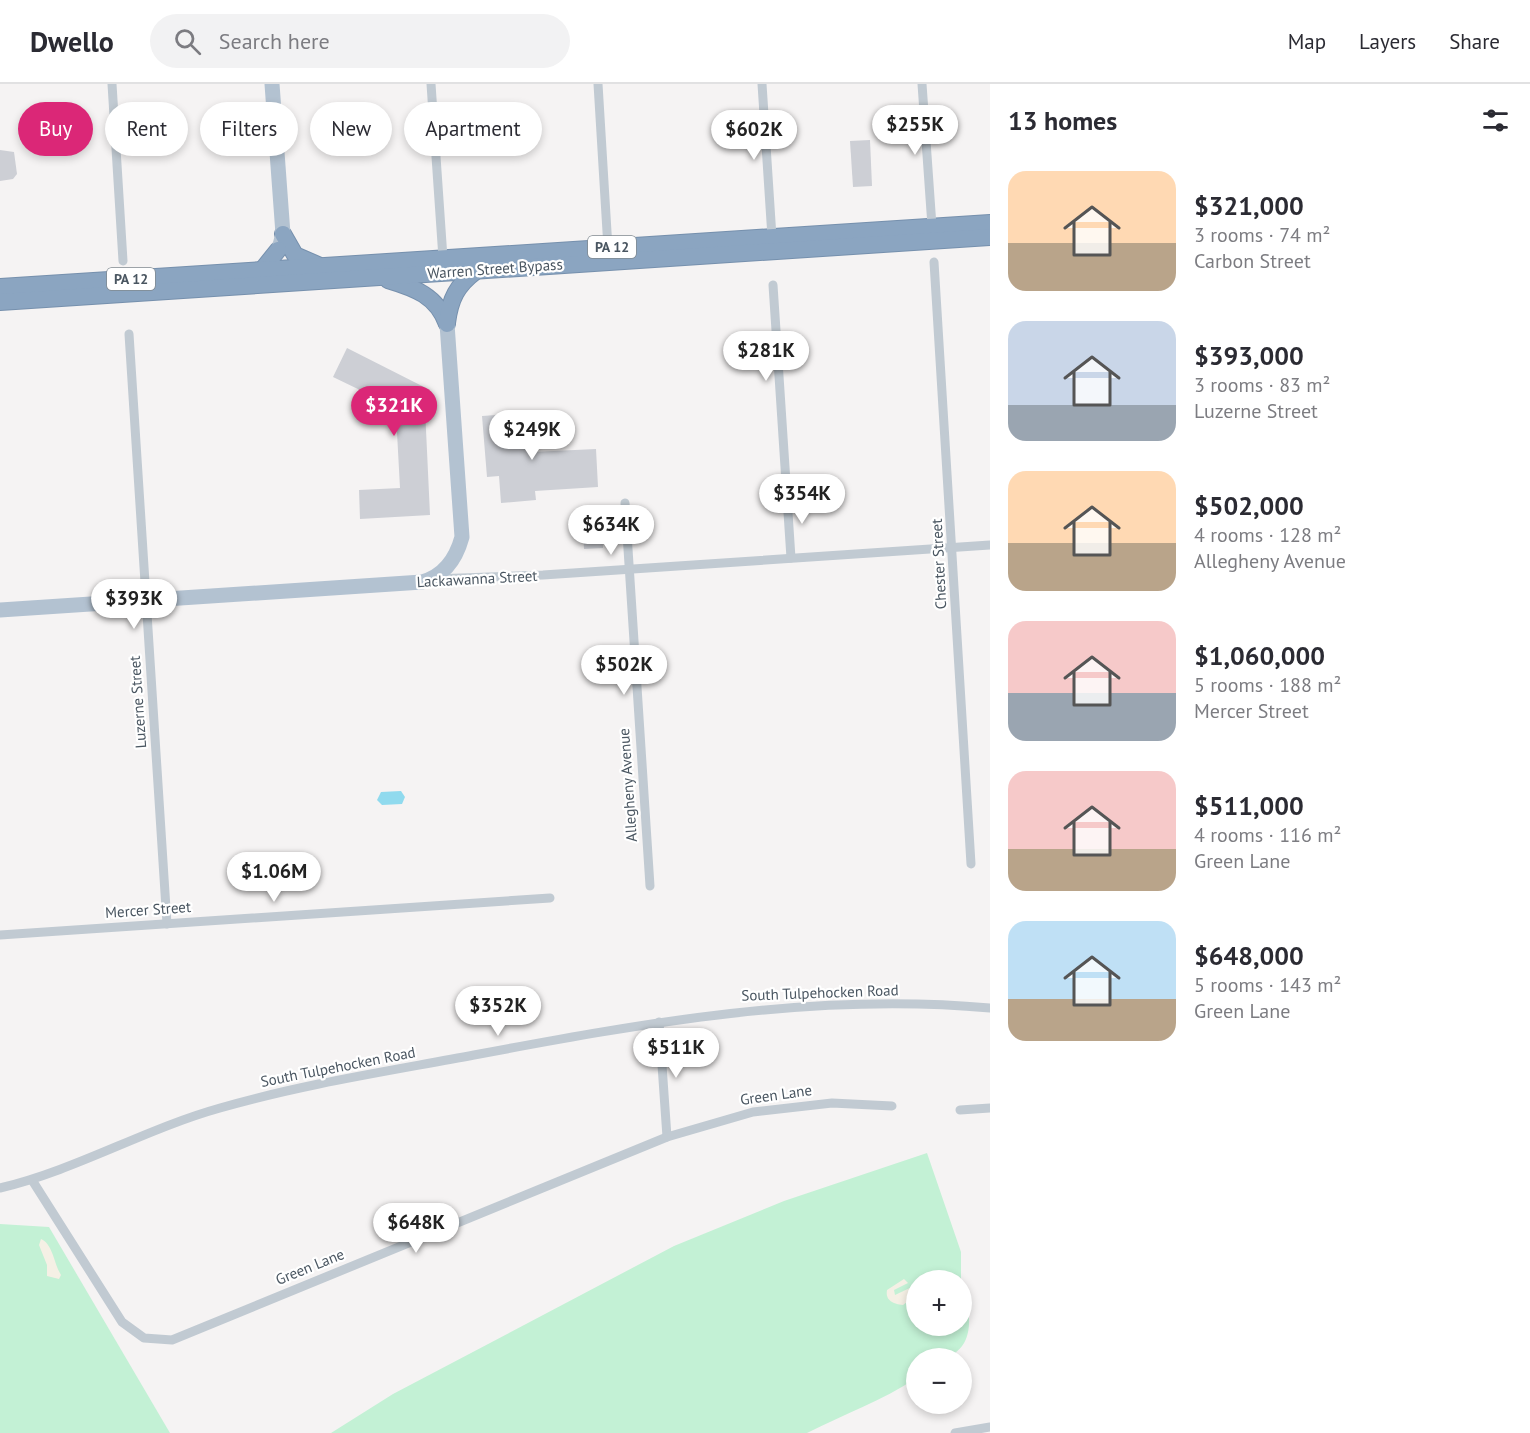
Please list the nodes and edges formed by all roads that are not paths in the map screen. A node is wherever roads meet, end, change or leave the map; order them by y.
1 (112, 84) edge
2 (272, 84) edge
3 (431, 84) edge
4 (598, 84) edge
5 (762, 84) edge
6 (922, 84) edge
7 (990, 223) edge
8 (932, 226) junction
9 (772, 237) junction
10 (990, 237) edge
11 (280, 242) junction
12 (608, 248) junction
13 (443, 258) junction
14 (123, 261) dead end
15 (934, 262) dead end
16 (321, 267) junction
17 (476, 271) junction
18 (261, 277) junction
19 (378, 277) junction
20 (773, 285) dead end
21 (0, 287) edge
22 (0, 302) edge
23 (447, 324) junction
24 (129, 334) dead end
25 (625, 503) dead end
26 (990, 545) edge
27 (953, 547) junction
28 (791, 558) junction
29 (630, 568) junction
30 (432, 579) junction
31 (146, 600) junction
32 (0, 610) edge
33 (971, 864) dead end
34 (650, 886) dead end
35 (550, 898) dead end
36 (167, 924) junction
37 (0, 935) edge
38 (987, 1008) edge
39 (658, 1022) junction
40 (892, 1106) dead end
41 (990, 1108) edge
42 (960, 1110) dead end
43 (666, 1137) junction
44 (32, 1180) junction
45 (0, 1188) edge
46 (990, 1427) edge
47 (955, 1433) edge

1 - 14 street
2 - 11 main road
3 - 13 street
4 - 12 street
5 - 9 street
6 - 8 street
7 - 8 highway, Warren Street Bypass / PA 12
8 - 9 highway, Warren Street Bypass / PA 12
9 - 12 highway, Warren Street Bypass / PA 12
10 - 17 highway, Warren Street Bypass / PA 12
11 - 16 highway
11 - 18 highway
12 - 13 highway, Warren Street Bypass / PA 12
13 - 16 highway, Warren Street Bypass / PA 12
15 - 27 street, Chester Street
16 - 18 highway, Warren Street Bypass / PA 12
17 - 19 highway, Warren Street Bypass / PA 12
17 - 23 highway
18 - 19 highway, Warren Street Bypass / PA 12
18 - 21 highway, Warren Street Bypass / PA 12
18 - 22 highway, Warren Street Bypass / PA 12
19 - 23 highway
20 - 28 street
23 - 30 main road
24 - 31 street, Luzerne Street
25 - 29 street, Allegheny Avenue
26 - 27 street, Lackawanna Street
27 - 28 street, Lackawanna Street
27 - 33 street, Chester Street
28 - 29 street, Lackawanna Street
29 - 30 street, Lackawanna Street
29 - 34 street, Allegheny Avenue
30 - 31 main road, Lackawanna Street
31 - 32 main road, Lackawanna Street
31 - 36 street, Luzerne Street
35 - 36 street, Mercer Street
36 - 37 street, Mercer Street
38 - 39 street, South Tulpehocken Road
39 - 43 street
39 - 44 street, South Tulpehocken Road
40 - 43 street, Green Lane
41 - 42 street
43 - 44 street, Green Lane
44 - 45 street, South Tulpehocken Road
46 - 47 street

